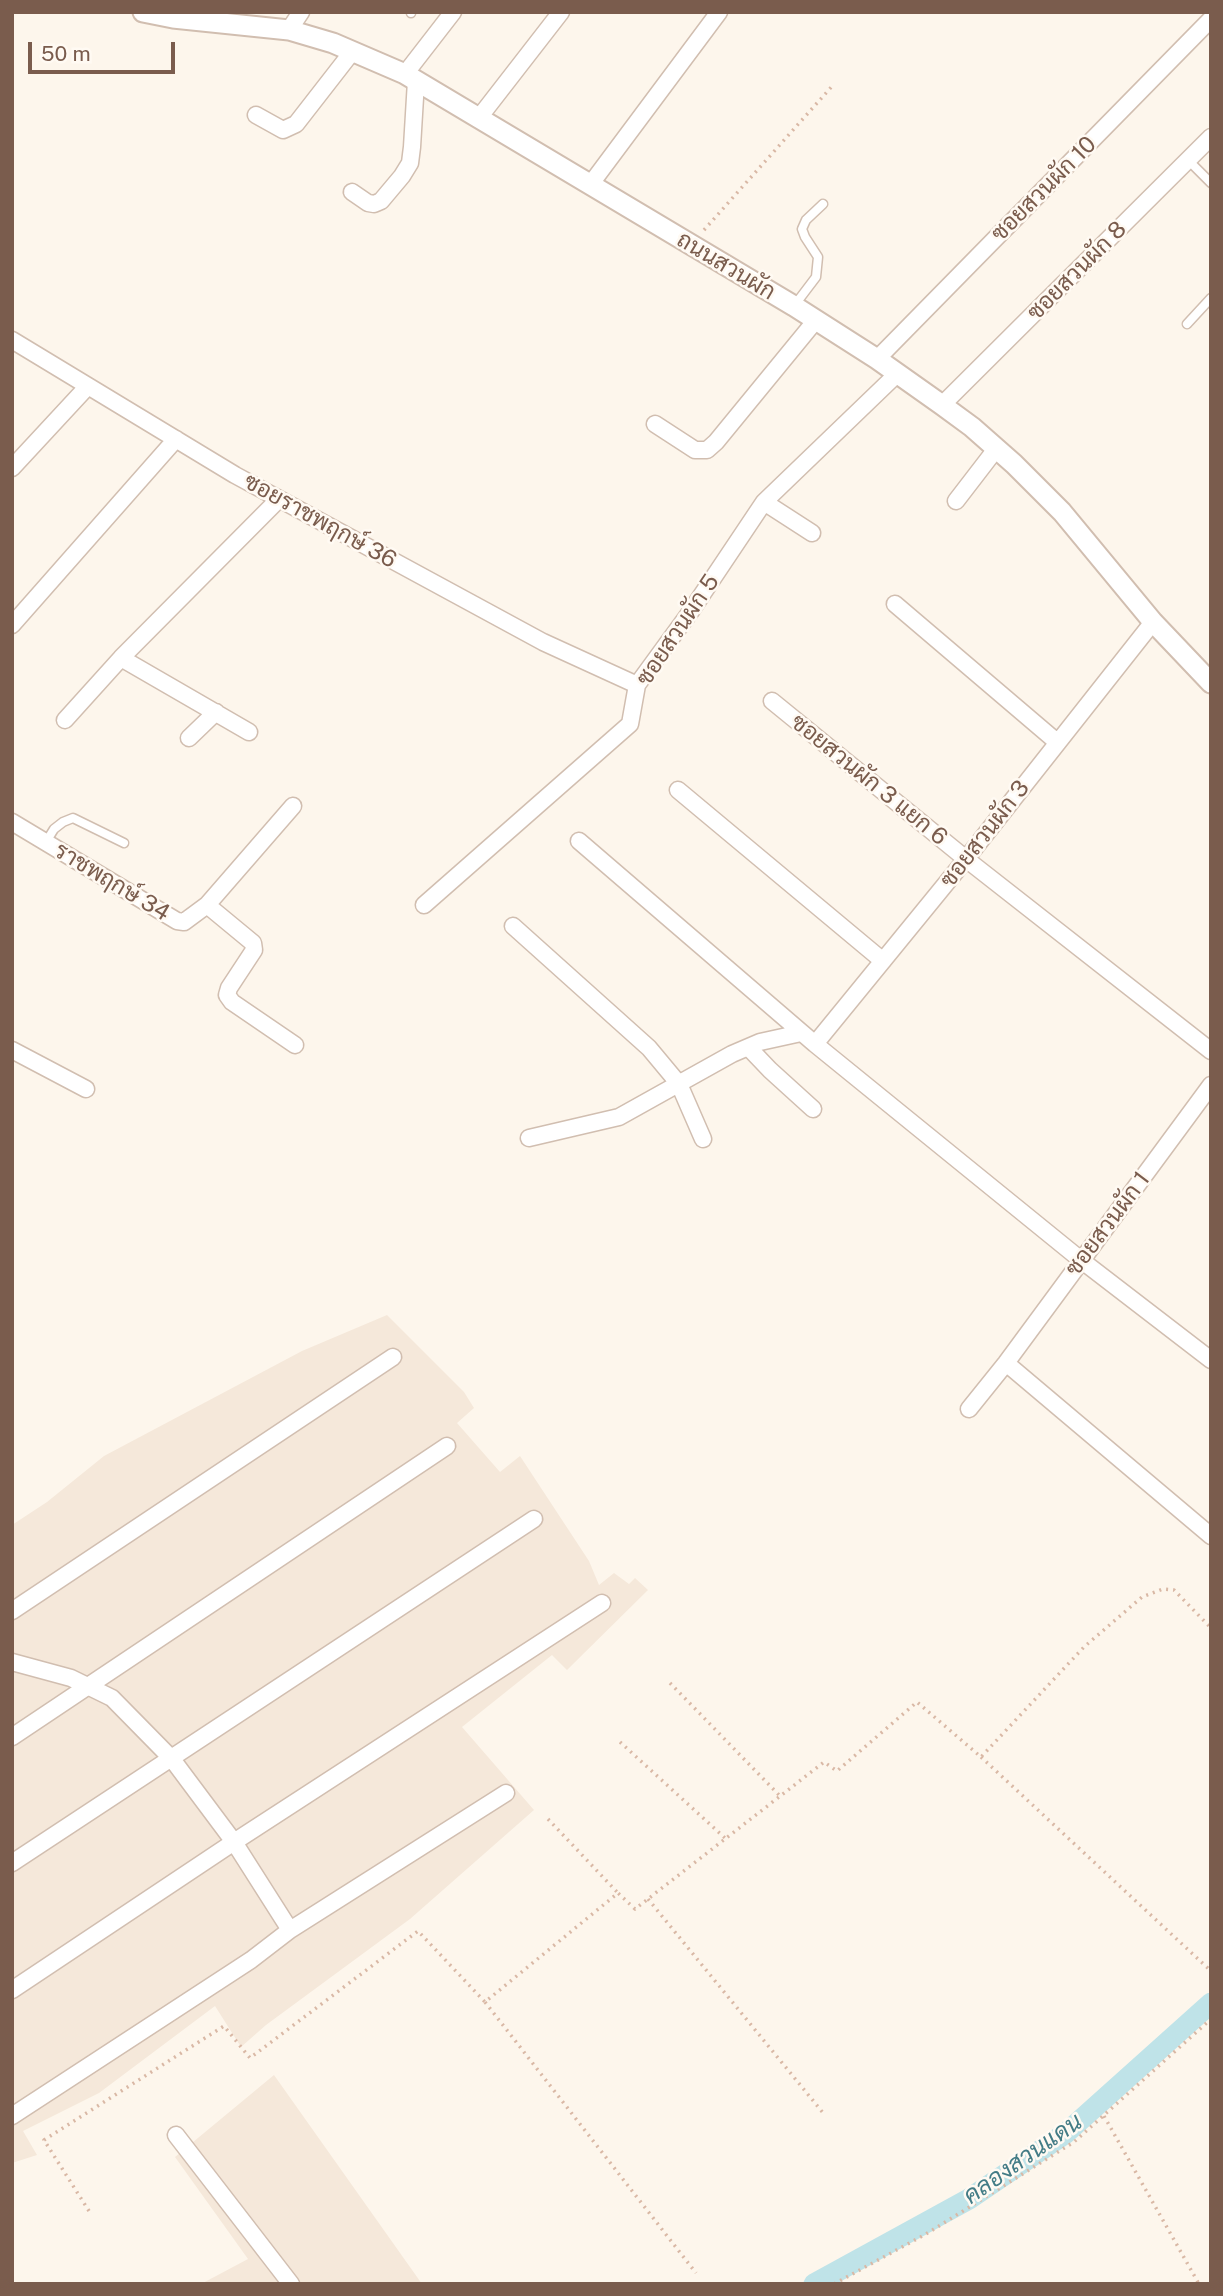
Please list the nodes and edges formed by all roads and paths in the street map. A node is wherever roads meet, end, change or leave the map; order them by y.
1 (143, 12) edge
2 (301, 12) edge
3 (453, 12) edge
4 (561, 12) edge
5 (719, 12) edge
6 (222, 17) edge
7 (1211, 19) edge
8 (289, 30) junction
9 (352, 52) junction
10 (411, 78) junction
11 (834, 84) dead end
12 (256, 115) dead end
13 (478, 119) junction
14 (1209, 141) edge
15 (1188, 160) junction
16 (1211, 183) edge
17 (590, 185) junction
18 (352, 192) dead end
19 (823, 204) dead end
20 (691, 245) junction
21 (1211, 298) edge
22 (794, 306) junction
23 (816, 320) junction
24 (1187, 324) dead end
25 (12, 340) edge
26 (877, 359) junction
27 (897, 374) junction
28 (88, 386) junction
29 (942, 405) junction
30 (655, 424) dead end
31 (176, 439) junction
32 (996, 449) junction
33 (12, 468) edge
34 (279, 499) junction
35 (764, 502) junction
36 (956, 502) dead end
37 (812, 533) dead end
38 (895, 604) dead end
39 (1153, 622) junction
40 (12, 625) edge
41 (121, 658) junction
42 (1211, 683) edge
43 (637, 685) junction
44 (772, 701) dead end
45 (216, 712) junction
46 (65, 720) dead end
47 (249, 732) dead end
48 (189, 737) dead end
49 (1057, 742) junction
50 (678, 790) dead end
51 (293, 806) dead end
52 (12, 822) edge
53 (579, 841) dead end
54 (46, 842) junction
55 (124, 843) dead end
56 (966, 859) junction
57 (207, 905) junction
58 (424, 905) dead end
59 (513, 926) dead end
60 (883, 961) junction
61 (802, 1033) junction
62 (815, 1044) junction
63 (295, 1045) dead end
64 (749, 1048) junction
65 (12, 1050) edge
66 (1211, 1051) edge
67 (679, 1084) junction
68 (1211, 1085) edge
69 (86, 1089) dead end
70 (813, 1109) dead end
71 (529, 1138) dead end
72 (703, 1139) dead end
73 (1081, 1260) junction
74 (393, 1357) dead end
75 (1211, 1360) edge
76 (1006, 1363) junction
77 (969, 1409) dead end
78 (447, 1446) dead end
79 (534, 1519) dead end
80 (1211, 1536) edge
81 (602, 1603) dead end
82 (12, 1611) edge
83 (1211, 1628) edge
84 (12, 1662) edge
85 (670, 1683) dead end
86 (90, 1686) junction
87 (12, 1737) edge
88 (620, 1742) dead end
89 (981, 1757) junction
90 (172, 1759) junction
91 (506, 1793) dead end
92 (780, 1796) junction
93 (548, 1819) dead end
94 (725, 1838) junction
95 (234, 1842) junction
96 (12, 1863) edge
97 (618, 1894) junction
98 (648, 1899) junction
99 (290, 1930) junction
100 (1211, 1971) edge
101 (12, 1990) edge
102 (485, 2002) junction
103 (1211, 2019) edge
104 (824, 2114) dead end
105 (12, 2116) edge
106 (1104, 2116) junction
107 (176, 2135) dead end
108 (89, 2211) dead end
109 (696, 2273) dead end
110 (291, 2284) edge
111 (834, 2284) edge
112 (1199, 2284) edge

1 - 6 street, ถนนสวนผัก
2 - 8 street
3 - 10 street
4 - 13 street
5 - 17 street
6 - 8 street, ถนนสวนผัก
7 - 26 street, ซอยสวนผัก 10
8 - 9 street, ถนนสวนผัก
9 - 10 street, ถนนสวนผัก
9 - 12 street
10 - 13 street, ถนนสวนผัก
10 - 18 street
11 - 20 path
13 - 17 street, ถนนสวนผัก
14 - 15 street, ซอยสวนผัก 8
15 - 16 lane
15 - 29 street, ซอยสวนผัก 8
17 - 20 street, ถนนสวนผัก
19 - 22 lane
20 - 22 street, ถนนสวนผัก
21 - 24 lane
22 - 23 street, ถนนสวนผัก
23 - 26 street, ถนนสวนผัก
23 - 30 street
25 - 28 street, ซอยราชพฤกษ์ 36
26 - 27 street, ถนนสวนผัก
27 - 29 street, ถนนสวนผัก
27 - 35 street, ซอยสวนผัก 5
28 - 31 street, ซอยราชพฤกษ์ 36
28 - 33 street
29 - 32 street, ถนนสวนผัก
31 - 34 street, ซอยราชพฤกษ์ 36
31 - 40 street
32 - 36 street
32 - 39 street, ถนนสวนผัก
34 - 41 street
34 - 43 street, ซอยราชพฤกษ์ 36
35 - 37 street
35 - 43 street, ซอยสวนผัก 5
38 - 49 street
39 - 42 street, ถนนสวนผัก
39 - 49 street, ซอยสวนผัก 3
41 - 45 street
41 - 46 street
43 - 58 street, ซอยสวนผัก 5
44 - 56 street, ซอยสวนผัก 3 แยก 6
45 - 47 street
45 - 48 street
49 - 56 street, ซอยสวนผัก 3
50 - 60 street
51 - 57 street, ราชพฤกษ์ 34
52 - 54 street, ราชพฤกษ์ 34
53 - 61 street
54 - 55 lane
54 - 57 street, ราชพฤกษ์ 34
56 - 60 street, ซอยสวนผัก 3
56 - 66 street, ซอยสวนผัก 3 แยก 6
57 - 63 street
59 - 67 street
60 - 62 street, ซอยสวนผัก 3
61 - 62 street
61 - 64 street
62 - 73 street
64 - 67 street
64 - 70 street
65 - 69 street
67 - 71 street
67 - 72 street
68 - 73 street, ซอยสวนผัก 1
73 - 75 street
73 - 76 street, ซอยสวนผัก 1
74 - 82 street
76 - 77 street, ซอยสวนผัก 1
76 - 80 street
78 - 86 street
79 - 90 street
81 - 95 street
83 - 89 path
84 - 86 street
85 - 92 path
86 - 87 street
86 - 90 street
88 - 94 path
89 - 92 path
89 - 100 path
90 - 95 street
90 - 96 street
91 - 99 street
92 - 94 path
93 - 97 path
94 - 98 path
95 - 99 street
95 - 101 street
97 - 98 path
97 - 102 path
98 - 104 path
99 - 105 street
102 - 108 path
102 - 109 path
103 - 106 path
106 - 111 path
106 - 112 path
107 - 110 street

